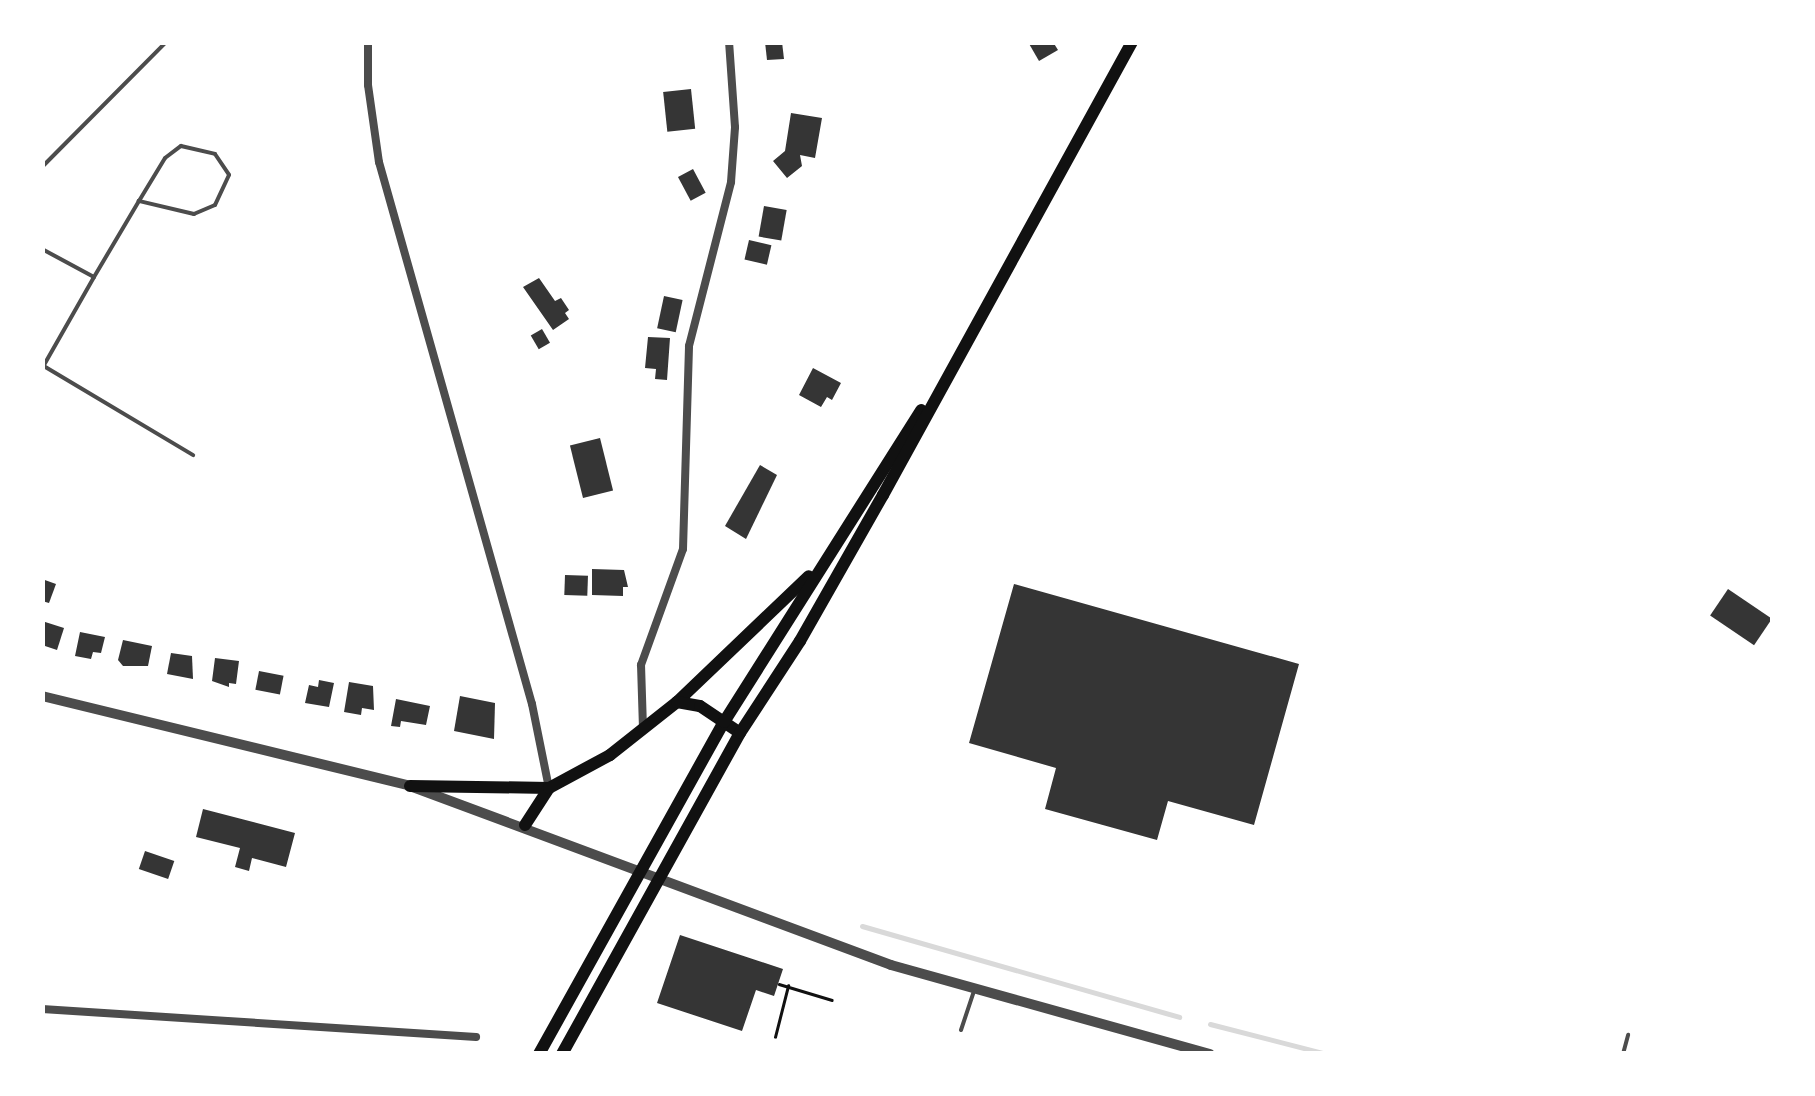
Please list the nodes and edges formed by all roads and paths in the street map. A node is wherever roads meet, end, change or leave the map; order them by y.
1 (166, 42) edge
2 (368, 42) edge
3 (729, 42) edge
4 (1132, 42) edge
5 (42, 167) edge
6 (139, 201) junction
7 (42, 249) edge
8 (94, 277) junction
9 (43, 365) edge
10 (944, 381) junction
11 (193, 455) dead end
12 (831, 552) junction
13 (42, 696) edge
14 (677, 702) junction
15 (724, 722) junction
16 (644, 733) junction
17 (740, 733) junction
18 (410, 786) junction
19 (549, 788) junction
20 (524, 825) junction
21 (779, 984) dead end
22 (788, 986) junction
23 (975, 990) junction
24 (832, 1000) dead end
25 (42, 1008) edge
26 (961, 1030) dead end
27 (1628, 1035) dead end
28 (775, 1036) dead end
29 (476, 1037) dead end
30 (539, 1054) edge
31 (562, 1054) edge
32 (1210, 1054) edge
33 (1623, 1054) edge

1 - 5 lane
2 - 19 street
3 - 16 street
4 - 10 main road
6 - 6 lane
6 - 8 lane
7 - 8 lane
8 - 9 lane
9 - 11 lane
10 - 12 main road
10 - 17 main road
12 - 14 main road
12 - 15 main road
13 - 18 street
14 - 15 main road
14 - 16 main road
15 - 17 main road
15 - 30 main road
16 - 19 main road
17 - 31 main road
18 - 19 main road
18 - 20 street
19 - 20 main road
20 - 23 street
21 - 22 path
22 - 24 path
22 - 28 path
23 - 26 lane
23 - 32 street
25 - 29 street
27 - 33 lane

